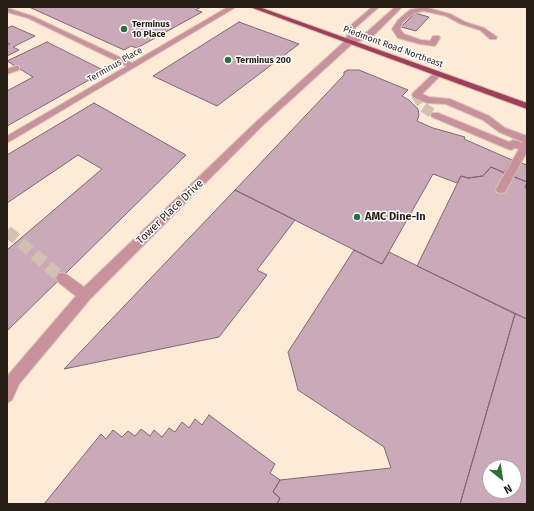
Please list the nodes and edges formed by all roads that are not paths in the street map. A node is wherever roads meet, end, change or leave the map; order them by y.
1 (232, 7) edge
2 (253, 7) edge
3 (376, 7) edge
4 (399, 7) edge
5 (444, 7) edge
6 (454, 10) dead end
7 (7, 11) edge
8 (493, 37) dead end
9 (436, 38) dead end
10 (350, 42) junction
11 (133, 66) junction
12 (16, 68) dead end
13 (7, 72) edge
14 (438, 74) junction
15 (527, 106) edge
16 (435, 115) tunnel mouth
17 (7, 140) edge
18 (526, 145) edge
19 (501, 189) dead end
20 (62, 278) tunnel mouth
21 (85, 295) junction
22 (7, 395) edge

1 - 11 street, Terminus Place
2 - 10 main road, Piedmont Road Northeast
3 - 10 street
4 - 10 street
5 - 6 street
7 - 11 street
8 - 9 street
10 - 14 main road, Piedmont Road Northeast
10 - 21 street, Tower Place Drive
11 - 17 street, Terminus Place
12 - 13 street
14 - 15 main road, Piedmont Road Northeast
14 - 18 street
16 - 18 street
18 - 19 street
20 - 21 street
21 - 22 street, Tower Place Drive

